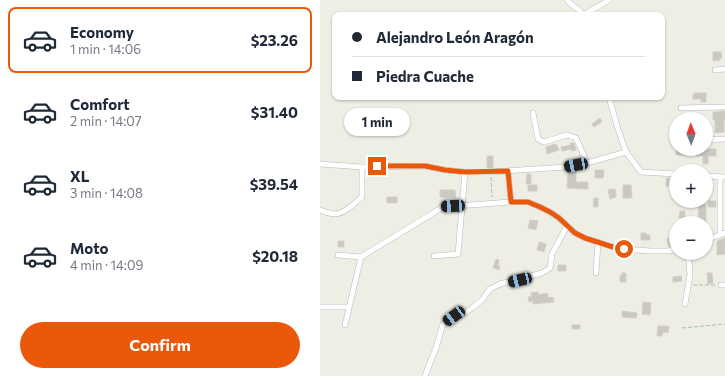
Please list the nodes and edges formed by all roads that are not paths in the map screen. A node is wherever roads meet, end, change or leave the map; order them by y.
1 (567, 0) edge
2 (609, 0) edge
3 (581, 12) edge
4 (590, 12) edge
5 (725, 69) edge
6 (715, 70) dead end
7 (610, 100) edge
8 (725, 107) edge
9 (681, 108) dead end
10 (533, 113) dead end
11 (725, 139) edge
12 (713, 140) edge
13 (626, 152) junction
14 (587, 163) junction
15 (320, 164) edge
16 (362, 166) junction
17 (508, 171) junction
18 (465, 172) junction
19 (669, 174) edge
20 (713, 176) edge
21 (723, 177) edge
22 (511, 202) junction
23 (463, 206) junction
24 (320, 210) edge
25 (568, 226) junction
26 (722, 234) edge
27 (598, 242) junction
28 (669, 251) edge
29 (338, 255) dead end
30 (434, 256) dead end
31 (361, 258) junction
32 (689, 260) edge
33 (596, 273) dead end
34 (685, 304) dead end
35 (320, 306) edge
36 (349, 307) junction
37 (345, 324) dead end
38 (425, 376) edge

1 - 3 street
2 - 4 street
5 - 6 street
7 - 13 street
8 - 9 street
10 - 14 street
11 - 12 street
13 - 14 street
13 - 19 street
14 - 17 street
15 - 16 street
16 - 18 street
16 - 24 street
17 - 18 street
17 - 22 street
18 - 23 street
20 - 21 street
21 - 26 street
22 - 23 street
22 - 25 street
23 - 30 street
23 - 31 street
25 - 27 street
25 - 38 street
27 - 28 street
27 - 33 street
29 - 31 street
31 - 36 street
32 - 34 street
35 - 36 street
36 - 37 street

